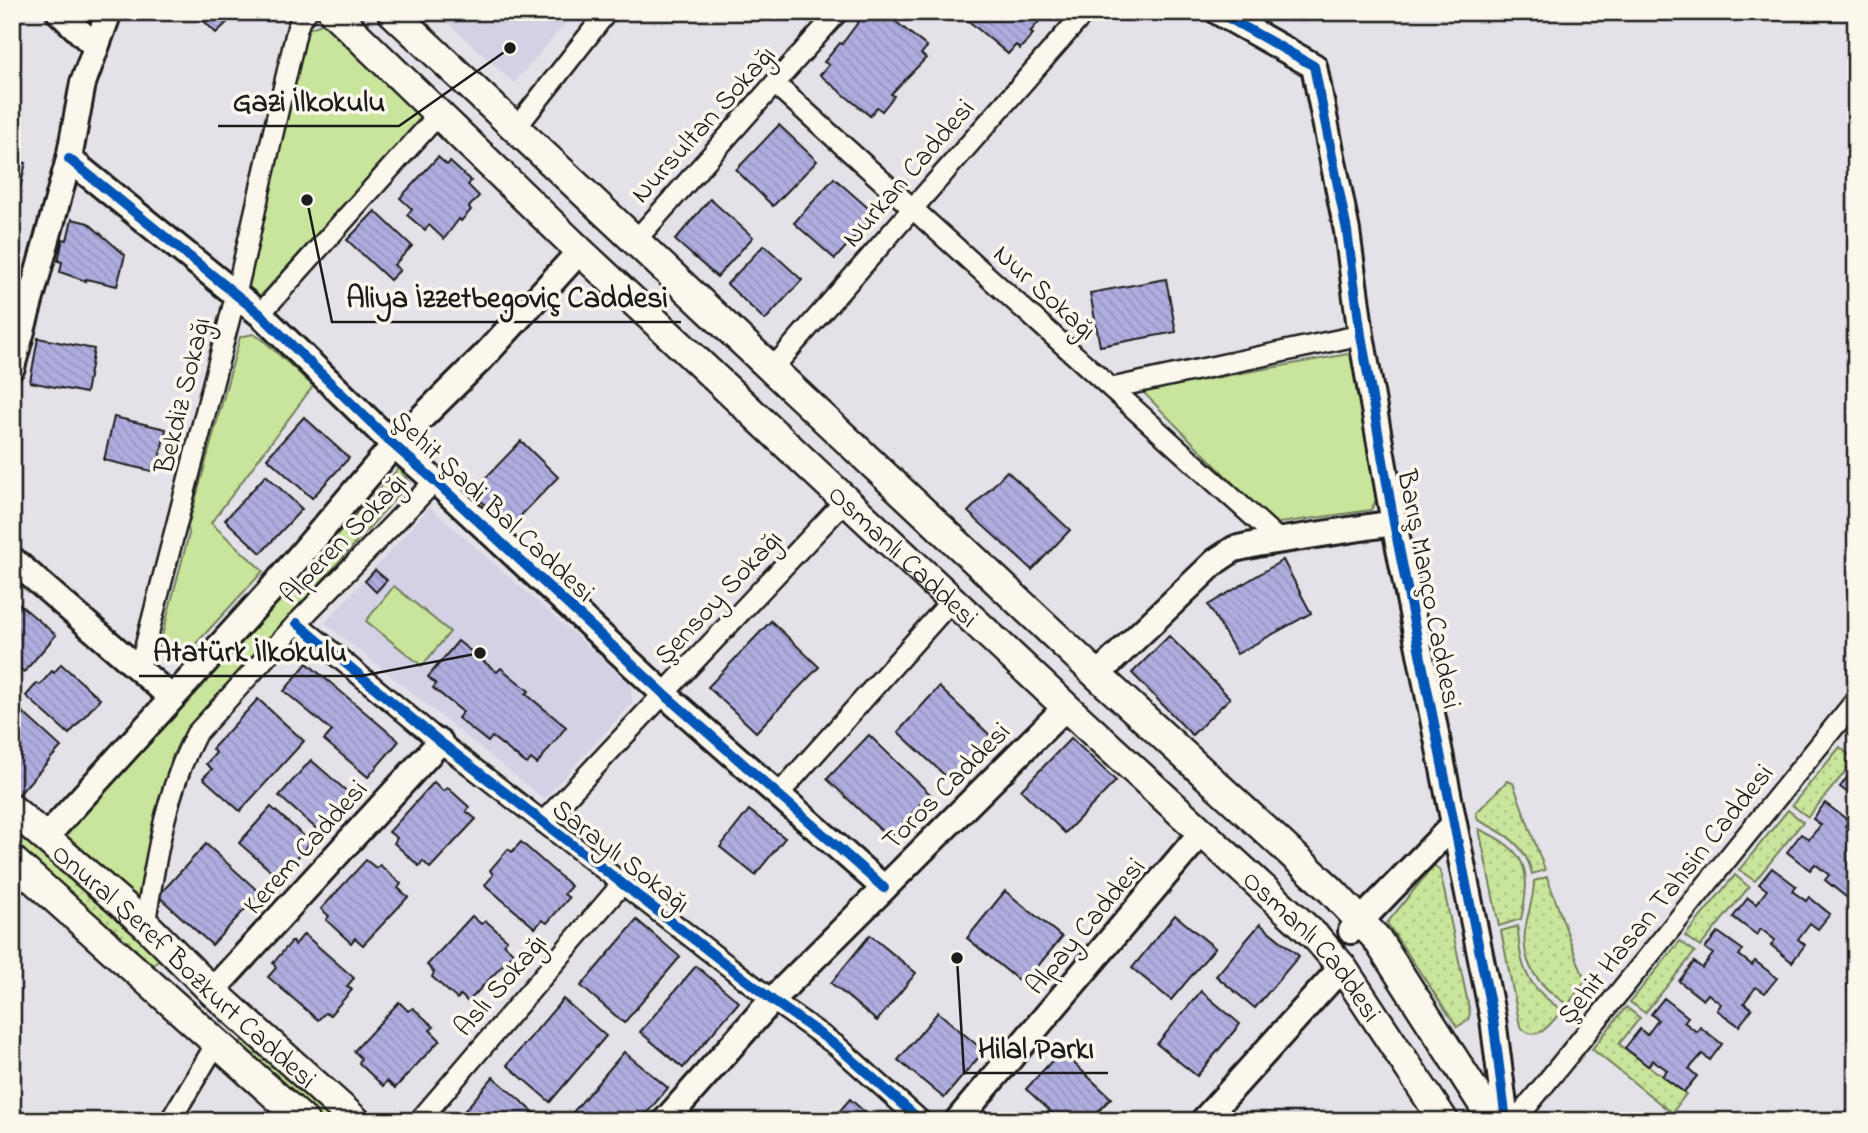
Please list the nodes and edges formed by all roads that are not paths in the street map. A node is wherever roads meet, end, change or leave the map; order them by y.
1 (59, 12) edge
2 (109, 12) edge
3 (307, 12) edge
4 (333, 12) edge
5 (392, 12) edge
6 (607, 12) edge
7 (838, 12) edge
8 (1085, 12) edge
9 (1218, 12) edge
10 (95, 46) junction
11 (775, 84) junction
12 (439, 114) junction
13 (516, 128) junction
14 (69, 159) junction
15 (912, 209) junction
16 (636, 240) junction
17 (580, 251) junction
18 (236, 294) junction
19 (260, 314) junction
20 (1361, 335) junction
21 (12, 367) edge
22 (772, 369) junction
23 (1112, 388) junction
24 (394, 444) junction
25 (435, 481) junction
26 (846, 500) junction
27 (1394, 523) junction
28 (1279, 540) junction
29 (12, 559) edge
30 (952, 600) junction
31 (297, 623) junction
32 (139, 670) junction
33 (1097, 675) junction
34 (664, 694) junction
35 (172, 698) junction
36 (1856, 700) edge
37 (1066, 707) junction
38 (440, 742) junction
39 (778, 795) junction
40 (12, 809) edge
41 (543, 822) junction
42 (1454, 824) junction
43 (1202, 832) junction
44 (45, 838) junction
45 (12, 860) edge
46 (622, 884) junction
47 (884, 888) junction
48 (145, 924) junction
49 (1363, 930) junction
50 (1342, 967) junction
51 (212, 991) junction
52 (772, 1000) junction
53 (217, 1042) junction
54 (170, 1121) edge
55 (304, 1121) edge
56 (356, 1121) edge
57 (419, 1121) edge
58 (665, 1121) edge
59 (921, 1121) edge
60 (957, 1121) edge
61 (1203, 1121) edge
62 (1444, 1121) edge
63 (1497, 1121) edge

1 - 10 street
2 - 10 street
3 - 18 street, Bekdiz Sokağı
4 - 12 main road, Osmanlı Caddesi
5 - 13 main road, Osmanlı Caddesi
6 - 13 street
7 - 11 street, Nursultan Sokağı
8 - 15 street, Nurkan Caddesi
9 - 20 street, Barış Manço Caddesi
10 - 14 street
11 - 15 street, Nur Sokağı
11 - 16 street, Nursultan Sokağı
12 - 17 main road, Osmanlı Caddesi
12 - 19 street
13 - 16 main road, Osmanlı Caddesi
14 - 18 street, Şehit Şadi Bal Caddesi
14 - 21 street
15 - 22 street, Nurkan Caddesi
15 - 23 street, Nur Sokağı
16 - 22 main road, Osmanlı Caddesi
17 - 24 street
17 - 26 main road, Osmanlı Caddesi
18 - 19 street, Şehit Şadi Bal Caddesi
18 - 32 street, Bekdiz Sokağı
19 - 24 street, Şehit Şadi Bal Caddesi
20 - 23 street
20 - 27 street, Barış Manço Caddesi
22 - 33 main road, Osmanlı Caddesi
23 - 28 street, Nur Sokağı
24 - 25 street, Şehit Şadi Bal Caddesi
24 - 35 street
25 - 31 street, Alperen Sokağı
25 - 34 street, Şehit Şadi Bal Caddesi
26 - 30 main road, Osmanlı Caddesi
26 - 34 street, Şensoy Sokağı
27 - 28 street
27 - 42 street, Barış Manço Caddesi
28 - 33 street
29 - 32 street
30 - 37 main road, Osmanlı Caddesi
30 - 39 street
31 - 38 street, Saraylı Sokağı
31 - 48 street, Alperen Sokağı
32 - 35 street
33 - 49 main road, Osmanlı Caddesi
34 - 39 street, Şehit Şadi Bal Caddesi
34 - 41 street, Şensoy Sokağı
35 - 44 street
36 - 63 street, Şehit Hasan Tahsin Caddesi
37 - 43 main road, Osmanlı Caddesi
37 - 47 street, Toros Caddesi
38 - 41 street, Saraylı Sokağı
38 - 51 street, Kerem Caddesi
39 - 47 street, Şehit Şadi Bal Caddesi
40 - 44 main road, Onural Şeref Bozkurt Caddesi
41 - 46 street, Saraylı Sokağı
42 - 49 street
42 - 63 street, Barış Manço Caddesi
43 - 50 main road, Osmanlı Caddesi
43 - 60 street, Alpay Caddesi
44 - 48 main road, Onural Şeref Bozkurt Caddesi
45 - 53 main road, Onural Şeref Bozkurt Caddesi
46 - 52 street, Saraylı Sokağı
46 - 57 street, Aslı Sokağı
47 - 52 street, Toros Caddesi
48 - 51 main road, Onural Şeref Bozkurt Caddesi
49 - 50 main road
49 - 50 main road
49 - 63 main road, Osmanlı Caddesi
50 - 61 street
50 - 62 main road, Osmanlı Caddesi
51 - 56 main road, Onural Şeref Bozkurt Caddesi
52 - 58 street, Toros Caddesi
52 - 59 street, Saraylı Sokağı
53 - 54 street
53 - 55 main road, Onural Şeref Bozkurt Caddesi

